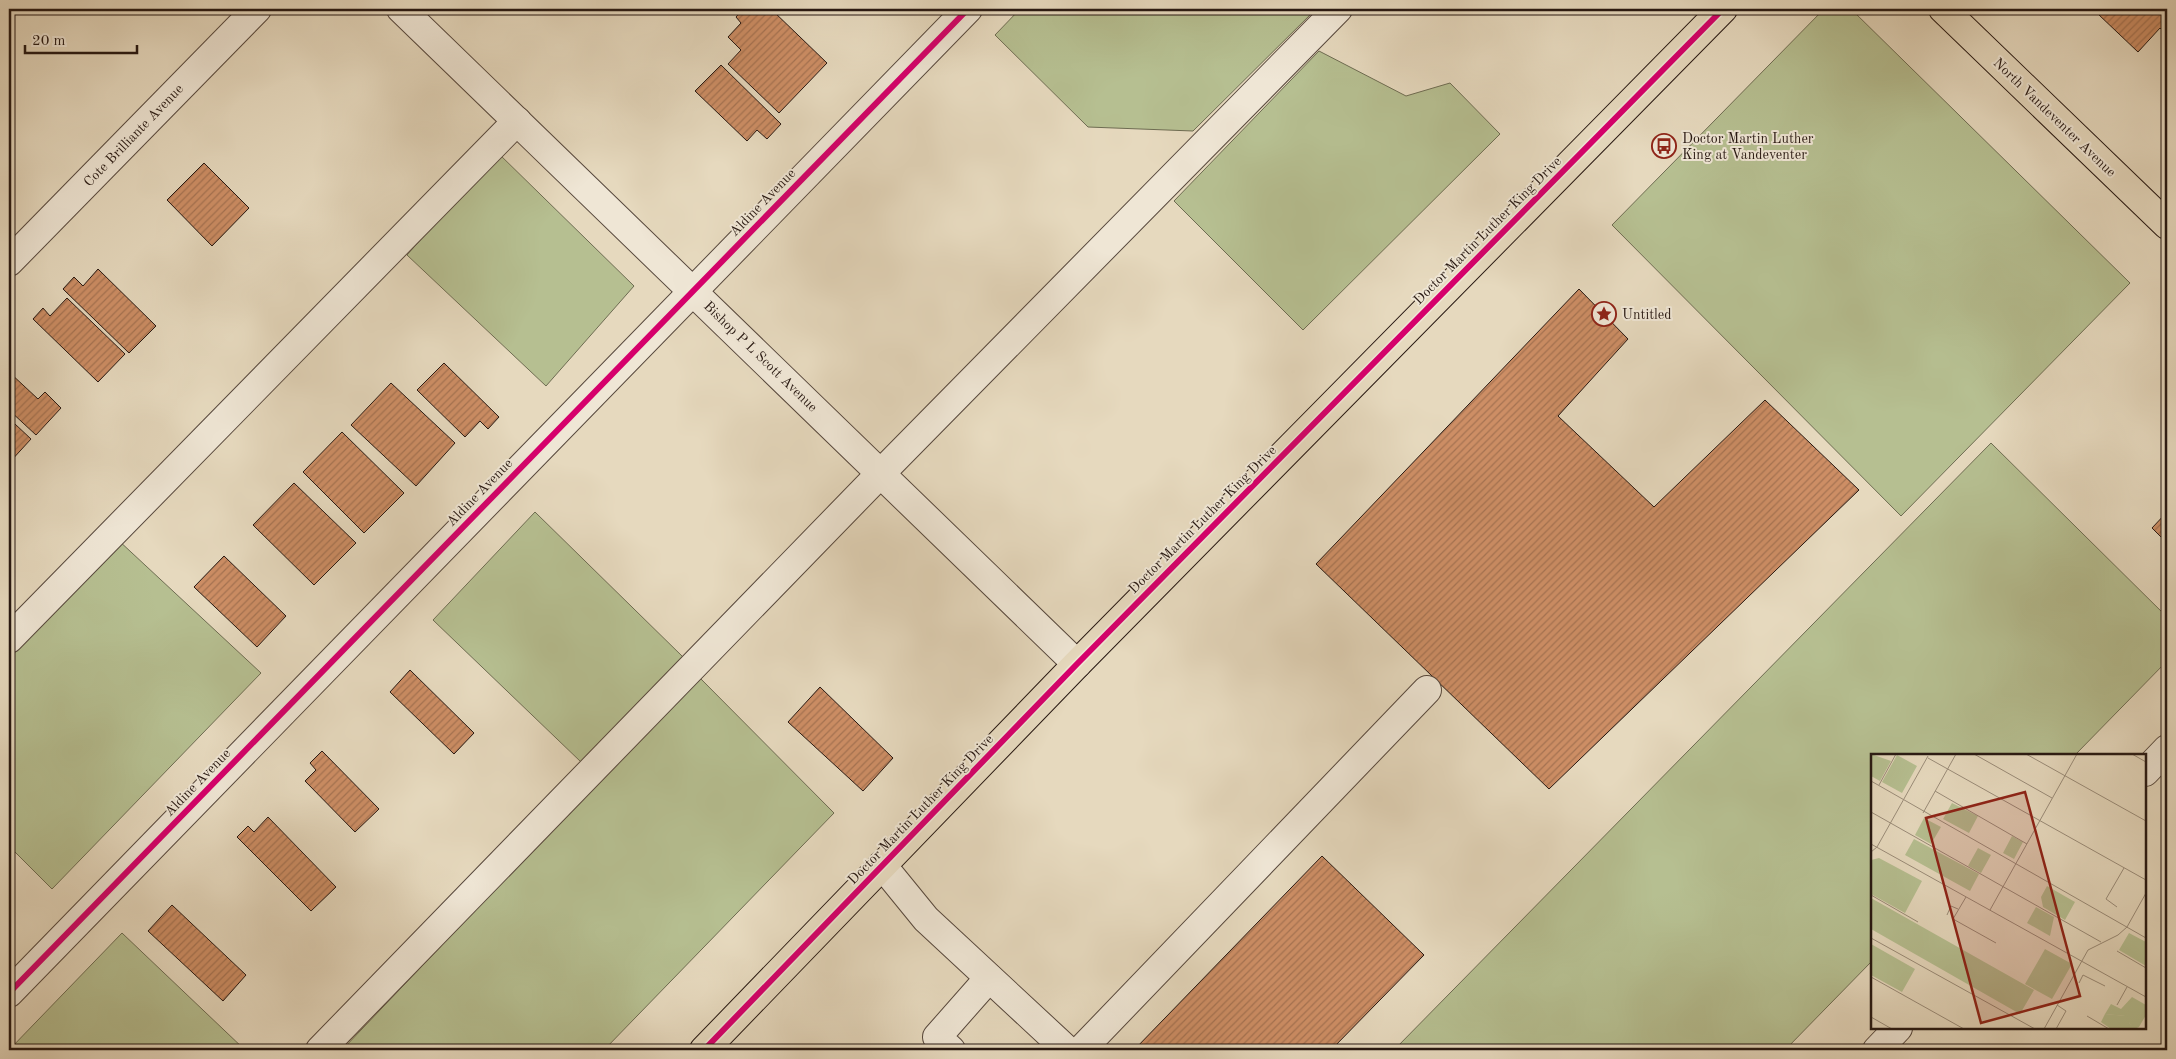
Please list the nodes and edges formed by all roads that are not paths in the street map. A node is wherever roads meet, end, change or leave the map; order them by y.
1 (257, 9) edge
2 (400, 9) edge
3 (968, 9) edge
4 (1338, 9) edge
5 (1723, 9) edge
6 (1943, 9) edge
7 (517, 121) junction
8 (2167, 225) edge
9 (9, 262) edge
10 (693, 291) junction
11 (882, 473) junction
12 (9, 639) edge
13 (1077, 664) junction
14 (1427, 690) dead end
15 (2167, 748) edge
16 (2146, 771) edge
17 (882, 865) junction
18 (989, 978) junction
19 (9, 993) edge
20 (1897, 1029) edge
21 (320, 1050) edge
22 (704, 1050) edge
23 (951, 1050) edge
24 (1067, 1050) edge
25 (1081, 1050) edge
26 (1876, 1050) edge

1 - 9 street, Cote Brilliante Avenue
2 - 7 street, Bishop P L Scott Avenue
3 - 10 street, Aldine Avenue
4 - 11 street
5 - 13 main road, Doctor Martin Luther King Drive
6 - 8 main road, North Vandeventer Avenue
7 - 10 street, Bishop P L Scott Avenue
7 - 12 street
10 - 11 street, Bishop P L Scott Avenue
10 - 19 street, Aldine Avenue
11 - 13 street, Bishop P L Scott Avenue
11 - 21 street
13 - 17 main road, Doctor Martin Luther King Drive
14 - 25 street
15 - 16 street
17 - 18 street
17 - 22 main road, Doctor Martin Luther King Drive
18 - 23 street
18 - 24 street
20 - 26 street

